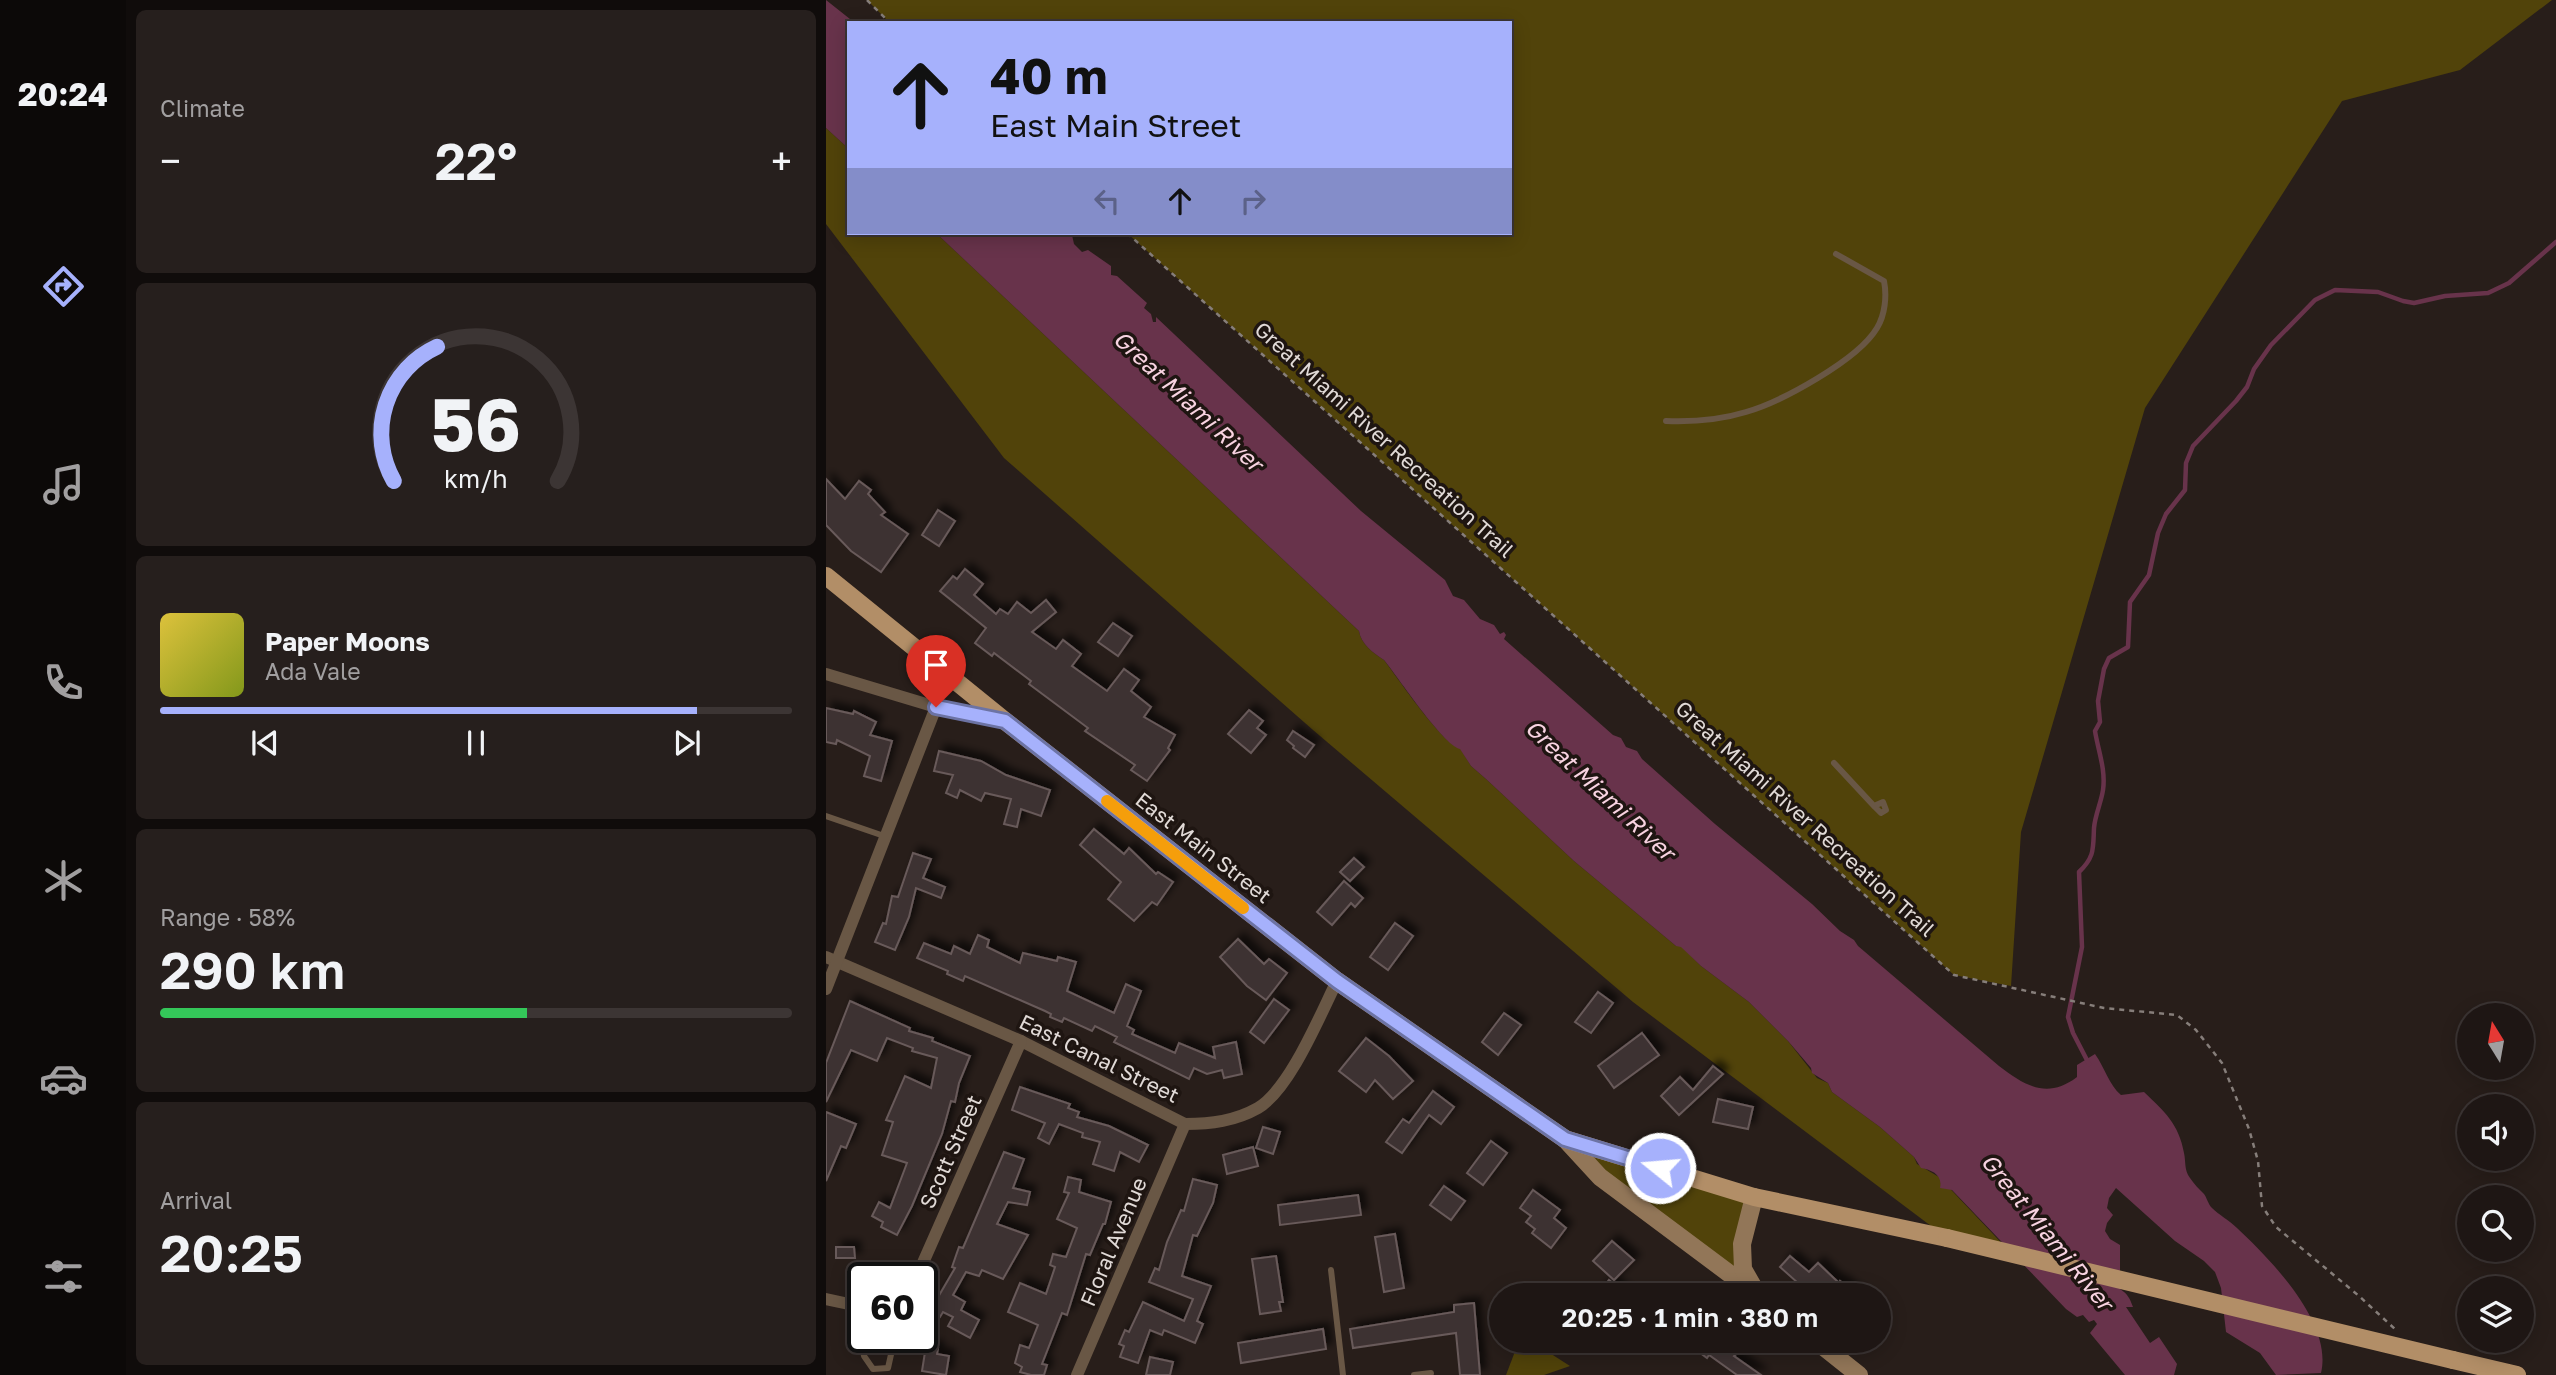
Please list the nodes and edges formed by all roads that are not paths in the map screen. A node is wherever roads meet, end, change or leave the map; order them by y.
1 (1836, 254) dead end
2 (1666, 421) dead end
3 (826, 576) edge
4 (826, 674) edge
5 (936, 707) junction
6 (1005, 721) junction
7 (1834, 763) dead end
8 (1874, 806) dead end
9 (826, 816) edge
10 (887, 837) junction
11 (832, 959) edge
12 (1337, 981) junction
13 (826, 989) edge
14 (1021, 1041) junction
15 (1185, 1124) junction
16 (1565, 1139) junction
17 (1754, 1197) junction
18 (923, 1262) edge
19 (1331, 1270) dead end
20 (1740, 1283) edge
21 (1751, 1283) edge
22 (826, 1299) edge
23 (847, 1304) edge
24 (863, 1353) edge
25 (891, 1353) edge
26 (1831, 1353) edge
27 (1431, 1373) dead end
28 (1077, 1375) edge
29 (1343, 1375) edge
30 (1414, 1375) edge
31 (1859, 1375) edge
32 (2517, 1375) edge

1 - 2 lane
3 - 6 main road, East Main Street
4 - 5 street
5 - 6 street
5 - 10 street
6 - 12 main road, East Main Street
7 - 8 lane
9 - 10 lane
10 - 11 street
11 - 13 street
11 - 14 street, East Canal Street
12 - 15 street, East Canal Street
12 - 16 main road, East Main Street
14 - 15 street, East Canal Street
14 - 18 street, Scott Street
15 - 28 street, Floral Avenue
16 - 17 main road, East Main Street
16 - 20 street
17 - 21 street
17 - 32 main road, East Main Street, bridge
19 - 29 lane
22 - 23 street
24 - 25 lane
26 - 31 street
27 - 30 lane

